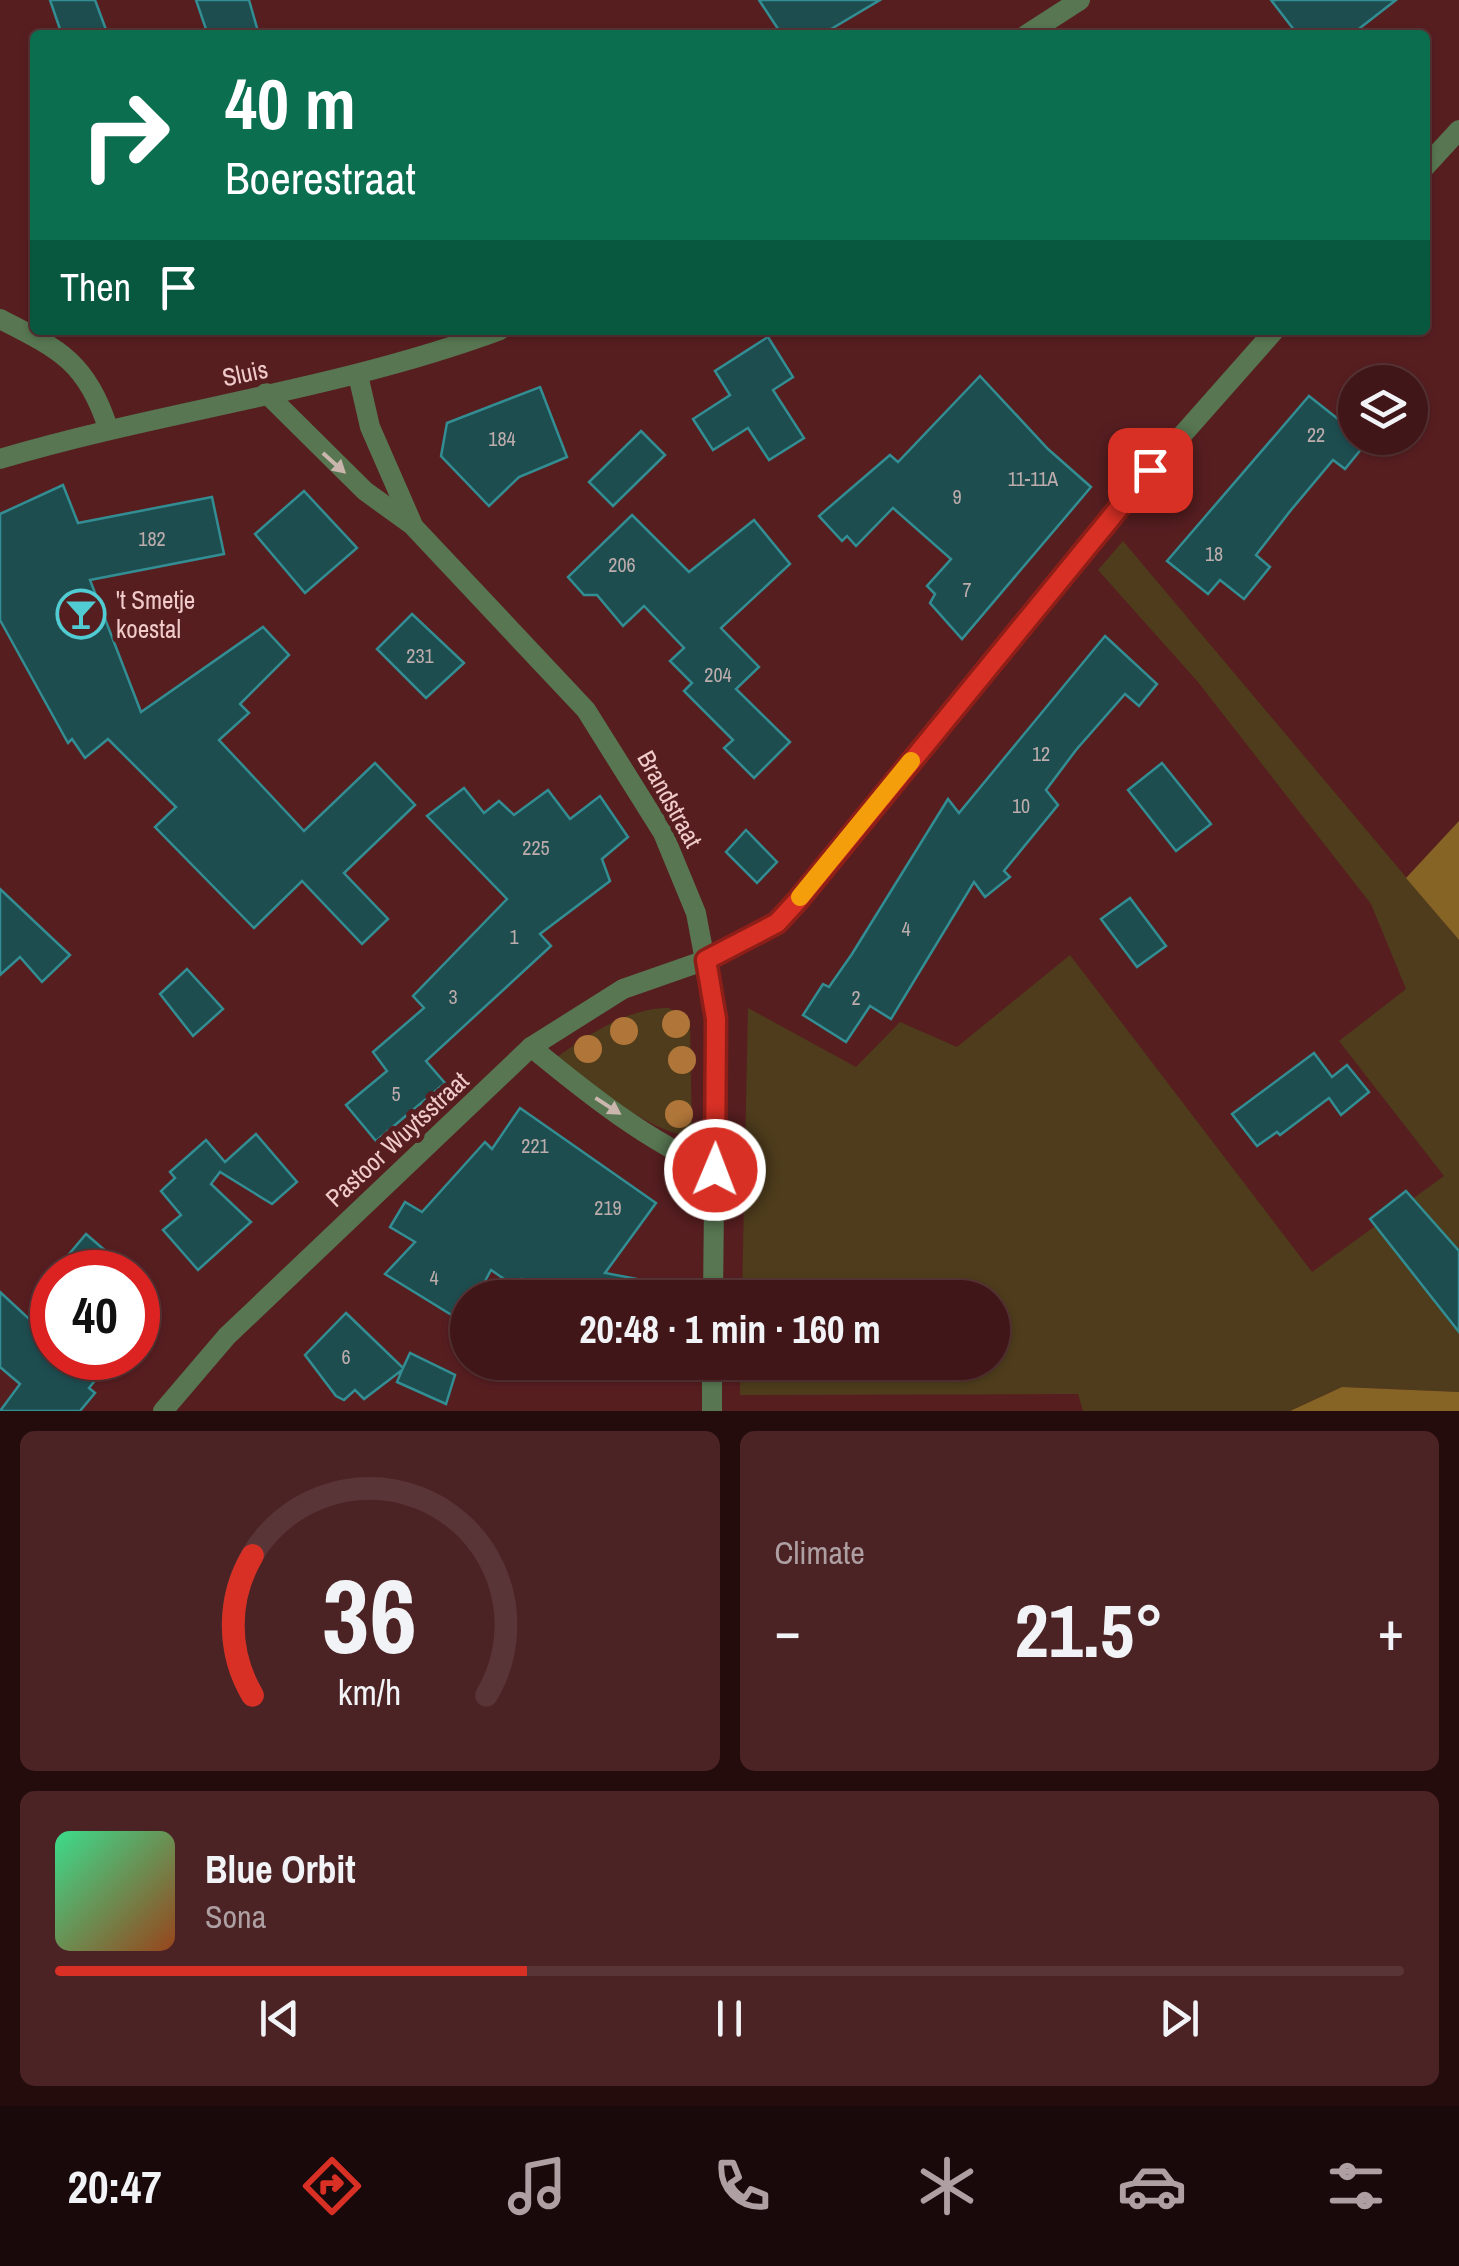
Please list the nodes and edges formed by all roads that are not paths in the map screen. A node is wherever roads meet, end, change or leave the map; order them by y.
1 (1080, 0) edge
2 (1034, 30) edge
3 (1459, 130) edge
4 (1430, 162) edge
5 (0, 319) edge
6 (484, 335) edge
7 (1270, 335) edge
8 (358, 375) junction
9 (266, 393) junction
10 (108, 428) junction
11 (0, 459) edge
12 (412, 525) junction
13 (706, 960) junction
14 (530, 1047) junction
15 (715, 1170) junction
16 (713, 1280) edge
17 (712, 1380) edge
18 (163, 1411) edge
19 (712, 1411) edge

1 - 2 street
3 - 4 street
5 - 10 street
6 - 8 street, Sluis
7 - 13 street, Pastoor Wuytsstraat
8 - 9 street, Sluis
8 - 12 street, Brandstraat
9 - 10 street, Sluis
9 -> 12 street, Brandstraat
10 - 11 street, Sluis
12 - 13 street, Brandstraat
13 - 14 street, Pastoor Wuytsstraat
13 - 15 street, Brandstraat
14 -> 15 street
14 - 18 street, Pastoor Wuytsstraat
15 - 16 street, Brandstraat
17 - 19 street

